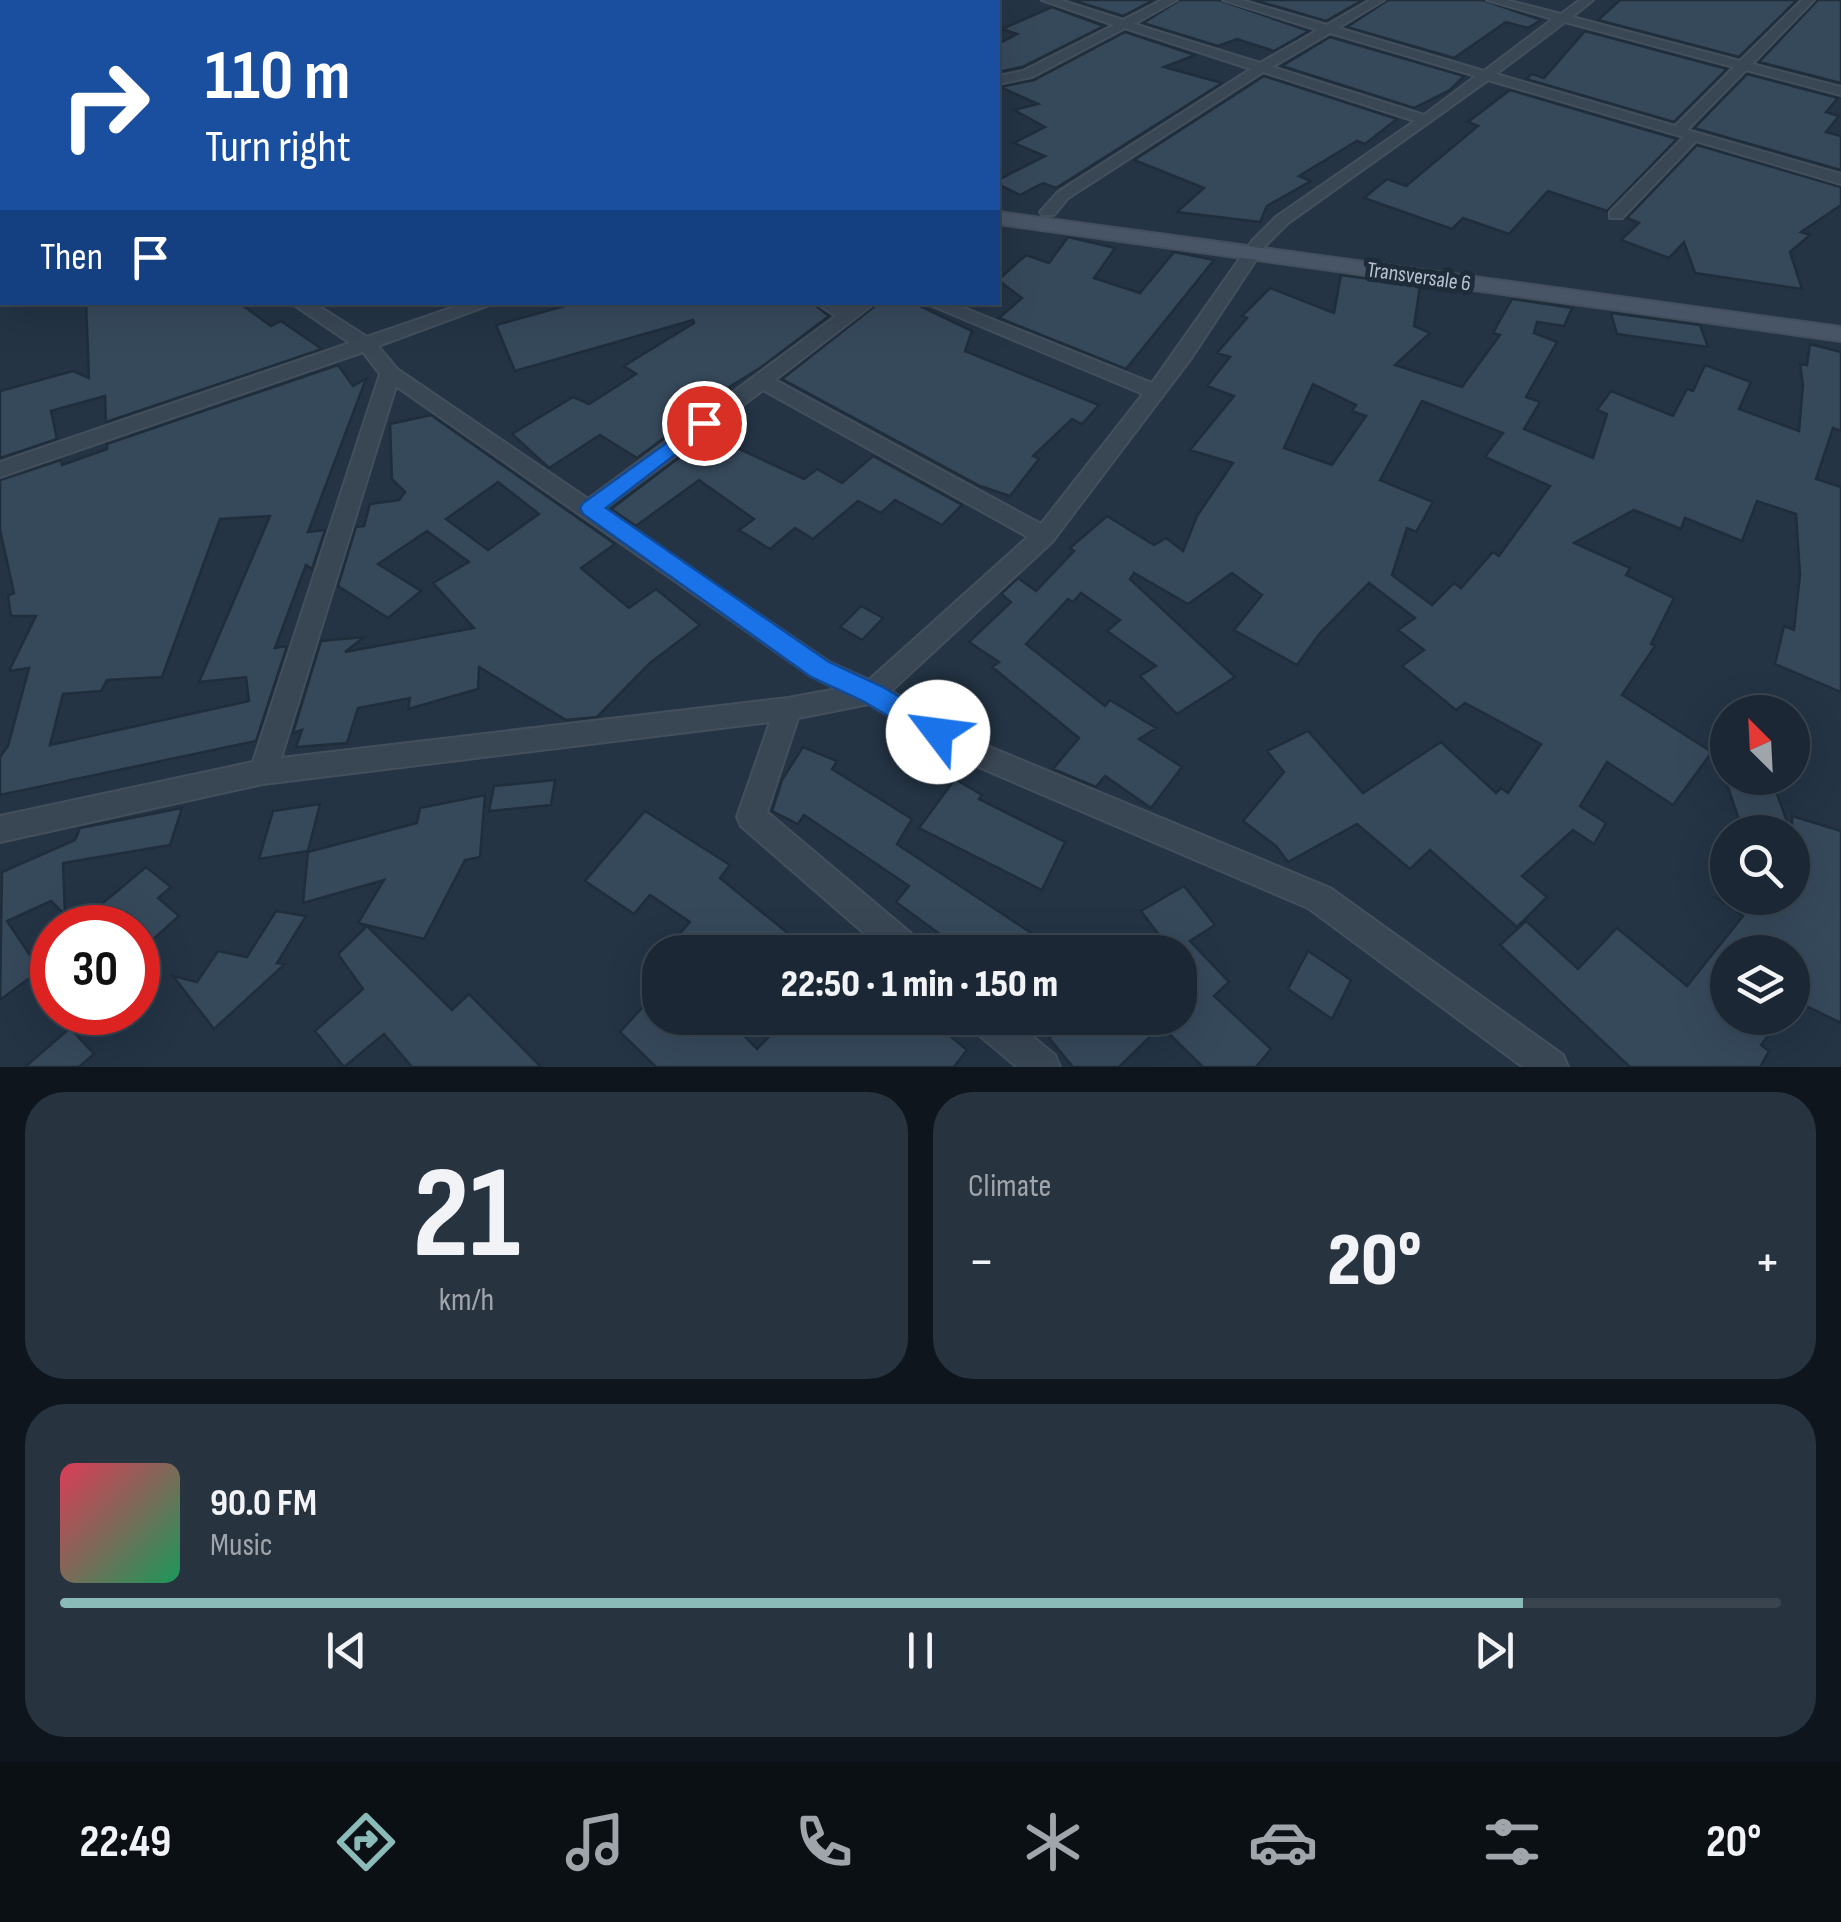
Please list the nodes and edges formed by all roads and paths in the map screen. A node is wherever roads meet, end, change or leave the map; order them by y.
1 (1048, 0) edge
2 (1171, 0) edge
3 (1229, 0) edge
4 (1378, 0) edge
5 (1492, 0) edge
6 (1587, 0) edge
7 (1808, 0) edge
8 (1564, 17) junction
9 (1120, 23) junction
10 (1332, 29) junction
11 (1741, 66) junction
12 (1261, 68) junction
13 (1488, 76) junction
14 (1000, 80) edge
15 (1841, 91) edge
16 (1426, 120) junction
17 (1685, 134) junction
18 (1841, 179) edge
19 (1000, 205) edge
20 (1048, 212) junction
21 (1616, 215) dead end
22 (1000, 218) edge
23 (1256, 249) junction
24 (304, 305) edge
25 (480, 305) edge
26 (829, 305) edge
27 (863, 305) edge
28 (939, 305) edge
29 (849, 316) junction
30 (1841, 317) edge
31 (1841, 334) edge
32 (368, 346) junction
33 (390, 374) junction
34 (760, 380) junction
35 (1156, 392) junction
36 (0, 470) edge
37 (591, 508) junction
38 (1044, 536) junction
39 (872, 693) junction
40 (788, 709) junction
41 (263, 772) junction
42 (0, 829) edge
43 (889, 935) edge
44 (1003, 1035) edge
45 (1032, 1063) edge
46 (1550, 1067) edge

1 - 9 street
2 - 9 street
3 - 10 street
4 - 10 street
5 - 8 street
6 - 8 street
7 - 11 street
8 - 11 street
8 - 13 street
9 - 12 street
9 - 14 street
10 - 12 street
10 - 13 street
11 - 15 street
11 - 17 street
12 - 16 street
12 - 20 street
13 - 16 street
13 - 17 street
16 - 23 street
17 - 18 street
17 - 21 street
19 - 20 main road, Transversale 6
20 - 23 main road, Transversale 6
22 - 23 main road, Transversale 6
23 - 30 main road, Transversale 6
23 - 31 main road, Transversale 6
23 - 35 street
24 - 32 street
25 - 32 street
26 - 29 street
27 - 29 street
28 - 35 street
29 - 34 street
32 - 33 street
32 - 36 street
33 - 37 street
33 - 41 street
34 - 37 street
34 - 38 street
35 - 38 street
37 - 39 street
38 - 39 street
39 - 40 street
39 - 46 street
40 - 41 street
40 - 43 street
41 - 42 street
44 - 45 street

